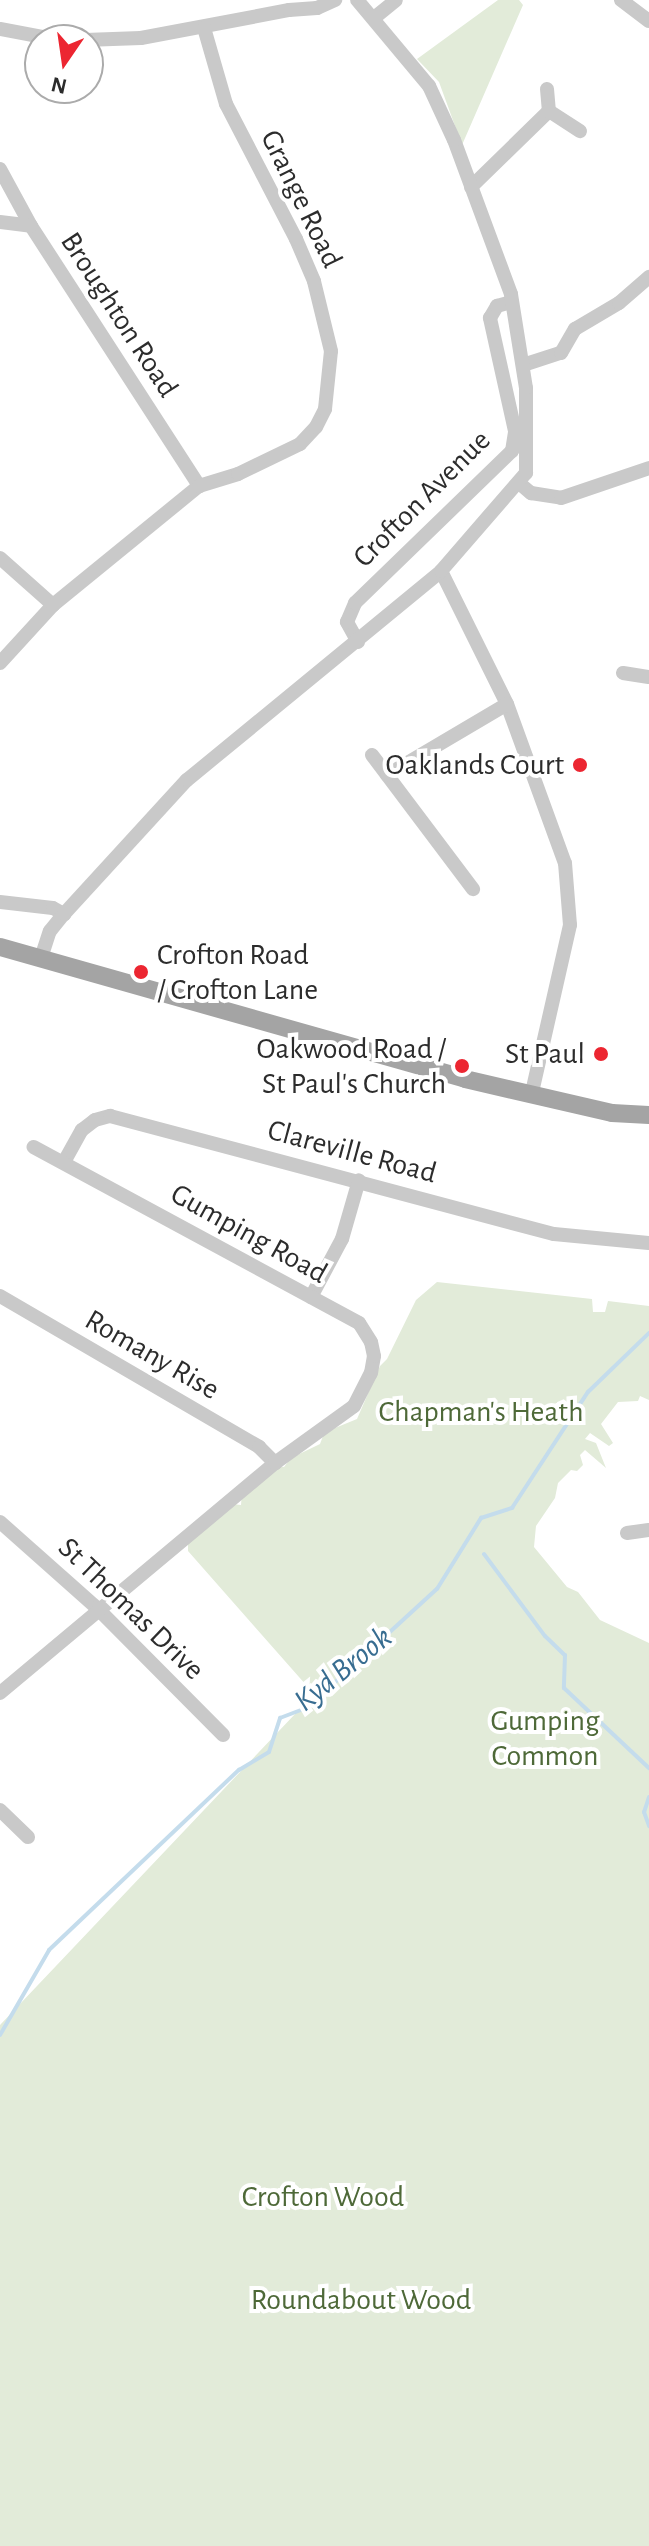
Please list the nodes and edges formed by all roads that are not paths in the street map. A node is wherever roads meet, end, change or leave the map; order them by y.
1 (335, 0) edge
2 (357, 0) edge
3 (396, 0) edge
4 (621, 0) edge
5 (374, 18) junction
6 (649, 21) edge
7 (204, 28) junction
8 (0, 29) edge
9 (24, 34) edge
10 (104, 39) edge
11 (547, 89) dead end
12 (549, 111) junction
13 (580, 131) dead end
14 (0, 169) edge
15 (471, 187) junction
16 (0, 222) edge
17 (31, 226) junction
18 (649, 277) edge
19 (511, 302) junction
20 (523, 365) junction
21 (649, 468) edge
22 (519, 483) junction
23 (199, 486) junction
24 (0, 558) edge
25 (441, 571) junction
26 (53, 605) junction
27 (358, 642) junction
28 (0, 663) edge
29 (623, 673) dead end
30 (649, 677) edge
31 (507, 704) junction
32 (372, 755) dead end
33 (387, 775) junction
34 (473, 889) dead end
35 (0, 902) edge
36 (64, 914) junction
37 (0, 947) edge
38 (41, 958) junction
39 (531, 1096) junction
40 (649, 1115) edge
41 (34, 1147) dead end
42 (64, 1162) junction
43 (359, 1180) junction
44 (649, 1243) edge
45 (0, 1296) edge
46 (311, 1297) junction
47 (275, 1463) junction
48 (0, 1522) edge
49 (649, 1530) edge
50 (627, 1533) dead end
51 (97, 1608) junction
52 (0, 1693) edge
53 (223, 1735) dead end
54 (0, 1810) edge
55 (28, 1837) dead end

1 - 7 street
2 - 5 street, Crofton Avenue
3 - 5 street
4 - 6 street
5 - 15 street, Crofton Avenue
7 - 10 street
7 - 23 street, Grange Road
8 - 9 street
11 - 12 street
12 - 13 street
12 - 15 street
14 - 17 street, Broughton Road
15 - 19 street, Crofton Avenue
16 - 17 street
17 - 23 street, Broughton Road
18 - 20 street
19 - 20 street, Crofton Avenue
19 - 27 street, Crofton Avenue
20 - 22 street, Crofton Avenue
21 - 22 street
22 - 25 street, Crofton Avenue
23 - 26 street, Grange Road
24 - 26 street
25 - 27 street, Crofton Avenue
25 - 31 street
26 - 28 street, Grange Road
27 - 36 street, Crofton Avenue
29 - 30 street
31 - 33 street
31 - 39 street
32 - 33 street
33 - 34 street
35 - 36 street
36 - 38 street, Crofton Avenue
37 - 38 main road
38 - 39 main road
39 - 40 main road
41 - 42 street, Gumping Road
42 - 43 street, Clareville Road
42 - 46 street, Gumping Road
43 - 44 street, Clareville Road
43 - 46 street
45 - 47 street, Romany Rise
46 - 47 street, Gumping Road
47 - 51 street
48 - 51 street, St Thomas Drive
49 - 50 street
51 - 52 street
51 - 53 street, St Thomas Drive
54 - 55 street

